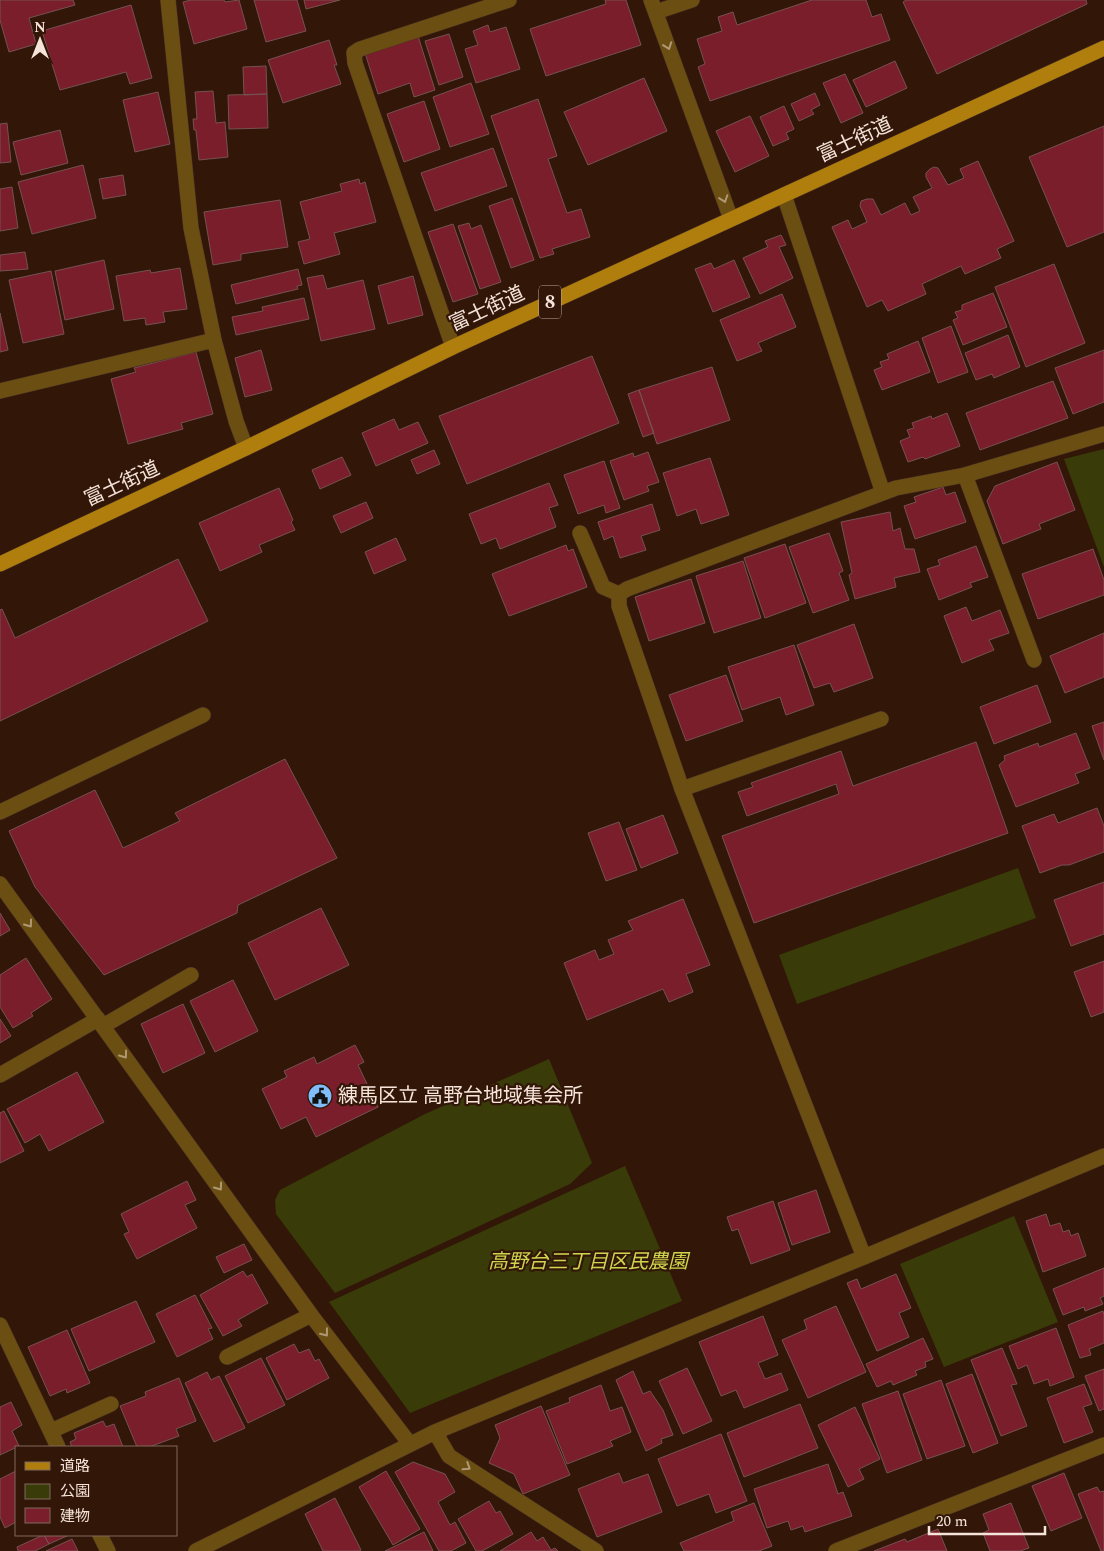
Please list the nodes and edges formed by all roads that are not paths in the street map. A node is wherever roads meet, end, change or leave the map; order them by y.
1 (168, 0) edge
2 (509, 0) edge
3 (692, 0) edge
4 (653, 6) edge
5 (1104, 48) edge
6 (784, 195) junction
7 (731, 219) junction
8 (214, 340) junction
9 (453, 347) junction
10 (0, 391) edge
11 (1104, 434) edge
12 (246, 448) junction
13 (965, 475) junction
14 (883, 493) junction
15 (580, 533) dead end
16 (0, 564) edge
17 (619, 594) junction
18 (1034, 660) dead end
19 (203, 715) dead end
20 (881, 719) dead end
21 (682, 790) junction
22 (0, 812) edge
23 (0, 884) edge
24 (191, 975) dead end
25 (100, 1022) junction
26 (0, 1075) edge
27 (1104, 1156) edge
28 (864, 1257) junction
29 (311, 1315) junction
30 (0, 1325) edge
31 (227, 1357) dead end
32 (111, 1404) dead end
33 (51, 1431) junction
34 (435, 1432) junction
35 (410, 1444) junction
36 (1104, 1445) edge
37 (58, 1446) edge
38 (100, 1536) edge
39 (108, 1551) edge
40 (196, 1551) edge
41 (596, 1551) edge
42 (836, 1551) edge

1 - 8 street
2 - 9 street
3 - 4 street
4 -> 7 street
5 - 6 main road, 富士街道 / 8
6 - 7 main road, 富士街道 / 8
6 - 14 street
7 - 9 main road, 富士街道 / 8
8 - 10 street
8 - 12 street
9 - 12 main road, 富士街道 / 8
11 - 13 street
12 - 16 main road, 富士街道 / 8
13 - 14 street
13 - 18 street
14 - 17 street
15 - 17 street
17 - 21 street
19 - 22 street
20 - 21 street
21 - 28 street
23 -> 25 street
24 - 25 street
25 - 26 street
25 -> 29 street
27 - 28 street
28 - 34 street
29 - 31 street
29 -> 35 street
30 - 33 street
32 - 33 street
33 - 37 street
34 - 35 street
34 -> 41 street
35 - 40 street
36 - 42 street
38 - 39 street

